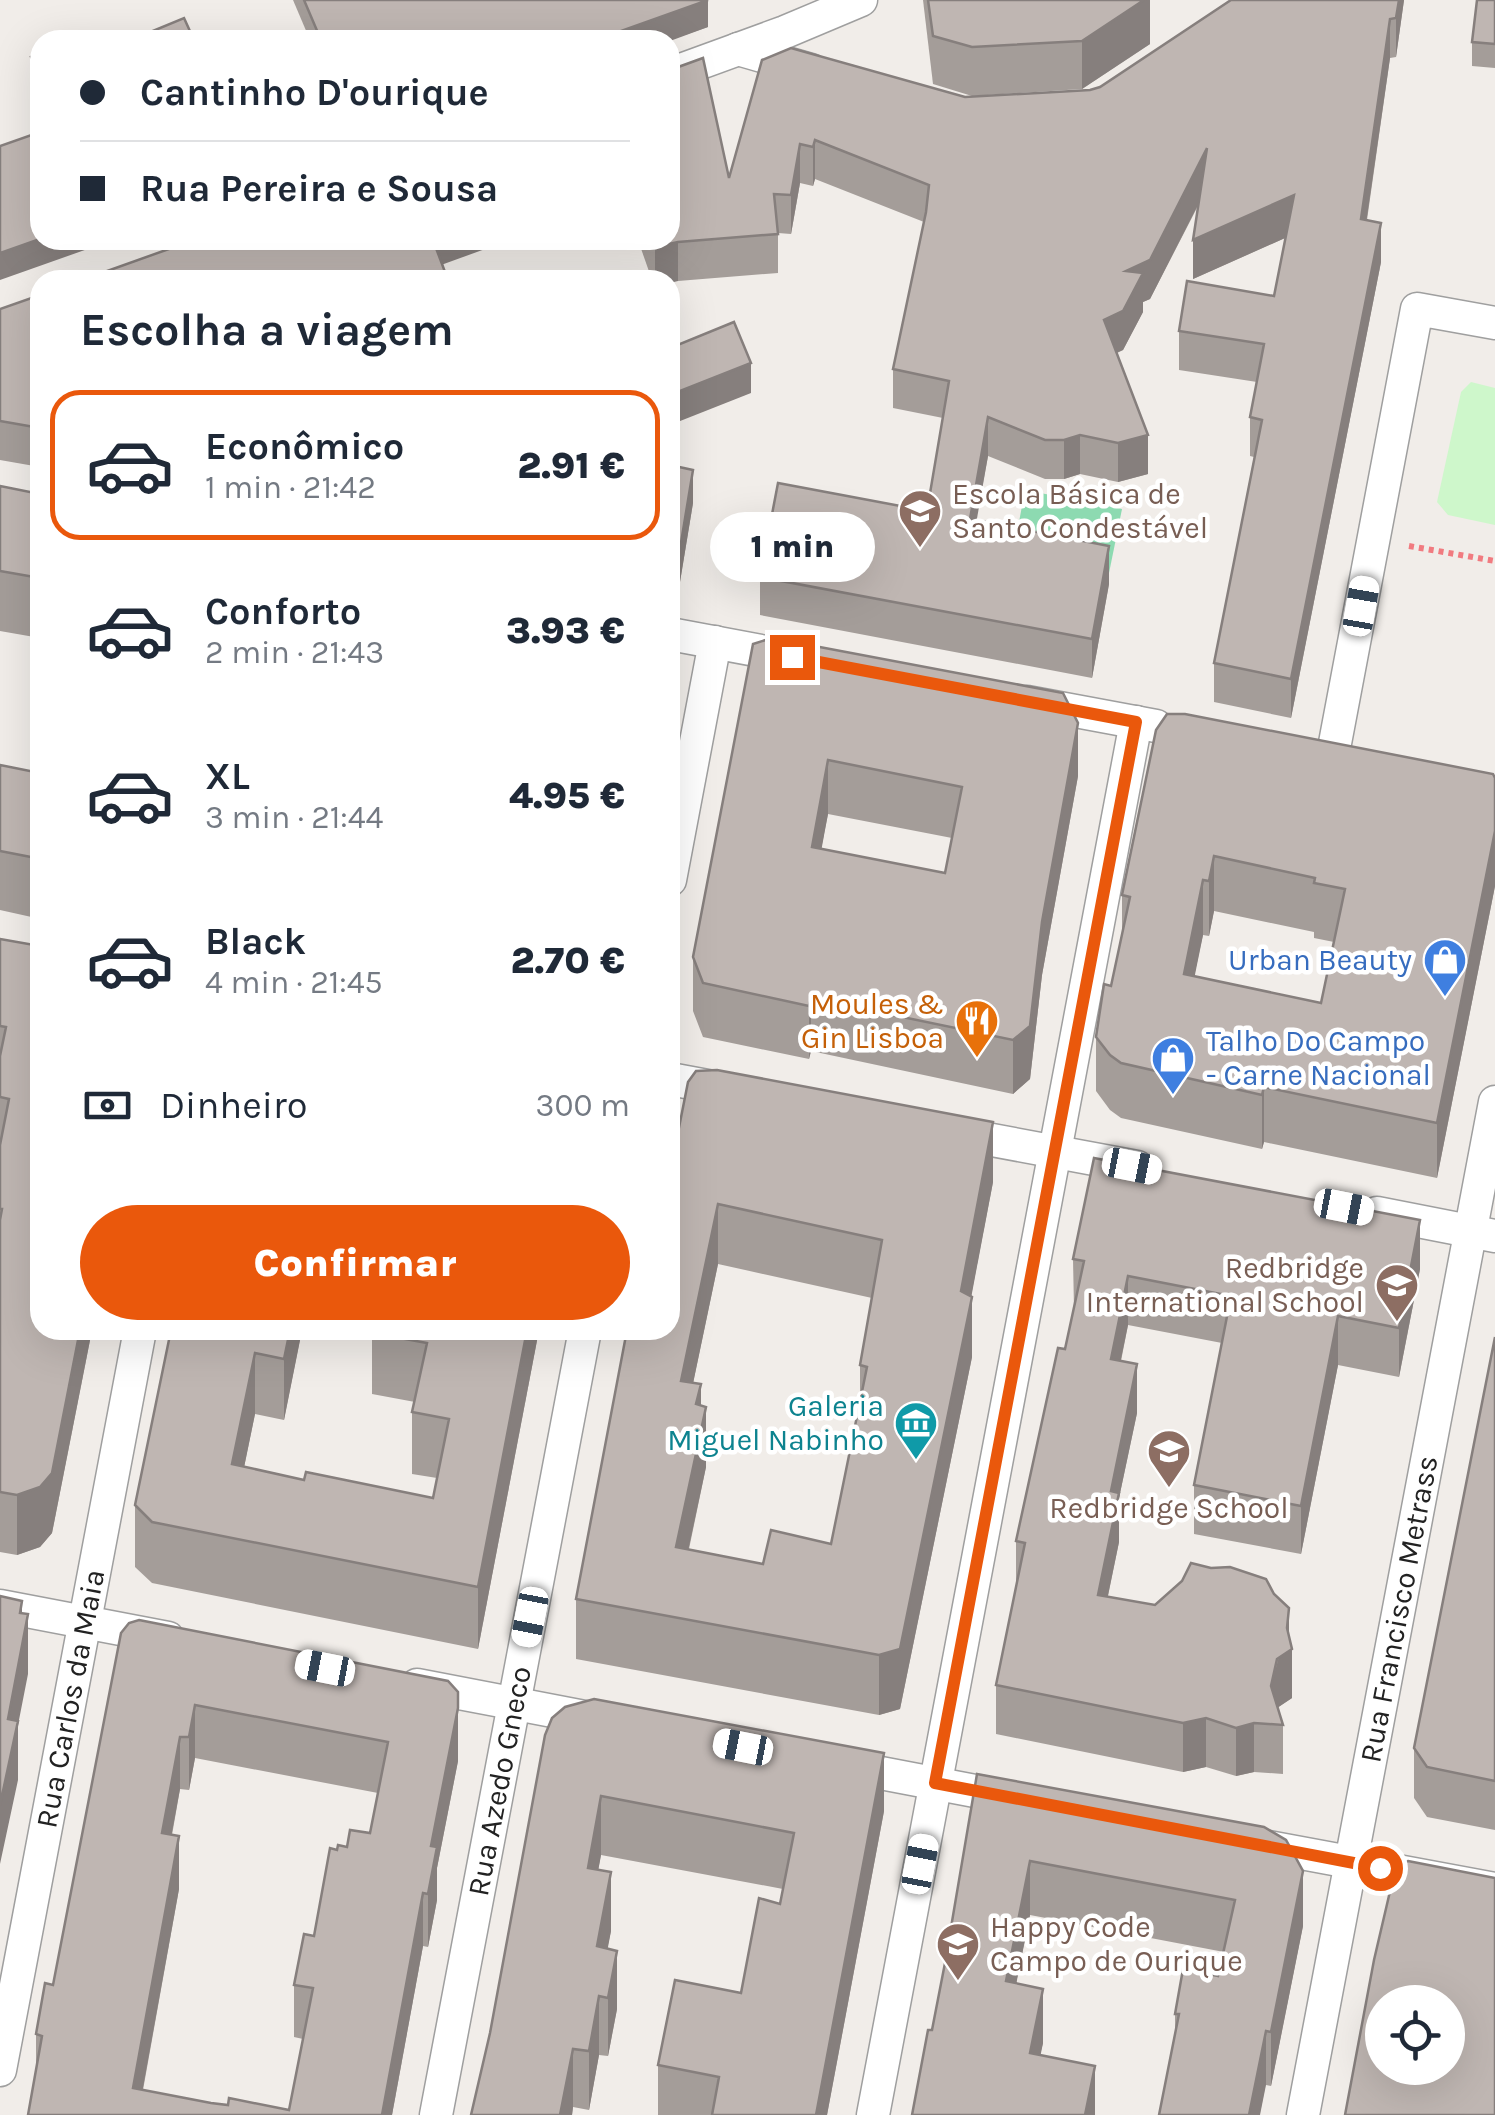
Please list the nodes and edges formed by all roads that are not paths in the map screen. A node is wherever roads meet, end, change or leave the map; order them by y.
1 (861, 0) edge
2 (738, 50) junction
3 (680, 70) edge
4 (838, 78) edge
5 (1495, 324) edge
6 (680, 636) edge
7 (715, 642) junction
8 (830, 664) edge
9 (1002, 697) edge
10 (1136, 722) junction
11 (1194, 733) edge
12 (1292, 752) edge
13 (1332, 759) junction
14 (1368, 765) edge
15 (680, 827) edge
16 (680, 1080) edge
17 (767, 1097) edge
18 (1495, 1102) edge
19 (921, 1126) edge
20 (1055, 1152) junction
21 (1170, 1174) edge
22 (1338, 1206) edge
23 (1483, 1233) edge
24 (138, 1340) edge
25 (583, 1340) edge
26 (0, 1606) edge
27 (85, 1622) junction
28 (191, 1642) edge
29 (382, 1678) edge
30 (514, 1704) junction
31 (628, 1725) edge
32 (820, 1762) edge
33 (935, 1783) junction
34 (1039, 1803) edge
35 (1214, 1836) edge
36 (1351, 1862) junction
37 (1495, 1889) edge
38 (0, 2070) edge
39 (436, 2115) edge
40 (873, 2115) edge
41 (1303, 2115) edge

1 - 2 street
2 - 3 street
2 - 4 street
5 - 13 street
6 - 7 street
7 - 8 street
7 - 15 street
9 - 10 street
10 - 11 street
10 - 20 street
12 - 13 street
13 - 14 street
16 - 17 street
18 - 23 street, Rua Francisco Metrass
19 - 20 street
20 - 21 street
20 - 33 street
22 - 23 street
23 - 36 street, Rua Francisco Metrass
24 - 27 street, Rua Carlos da Maia
25 - 30 street, Rua Azedo Gneco
26 - 27 street
27 - 28 street
27 - 38 street, Rua Carlos da Maia
29 - 30 street
30 - 31 street
30 - 39 street, Rua Azedo Gneco
32 - 33 street
33 - 34 street
33 - 40 street
35 - 36 street
36 - 37 street
36 - 41 street, Rua Francisco Metrass

